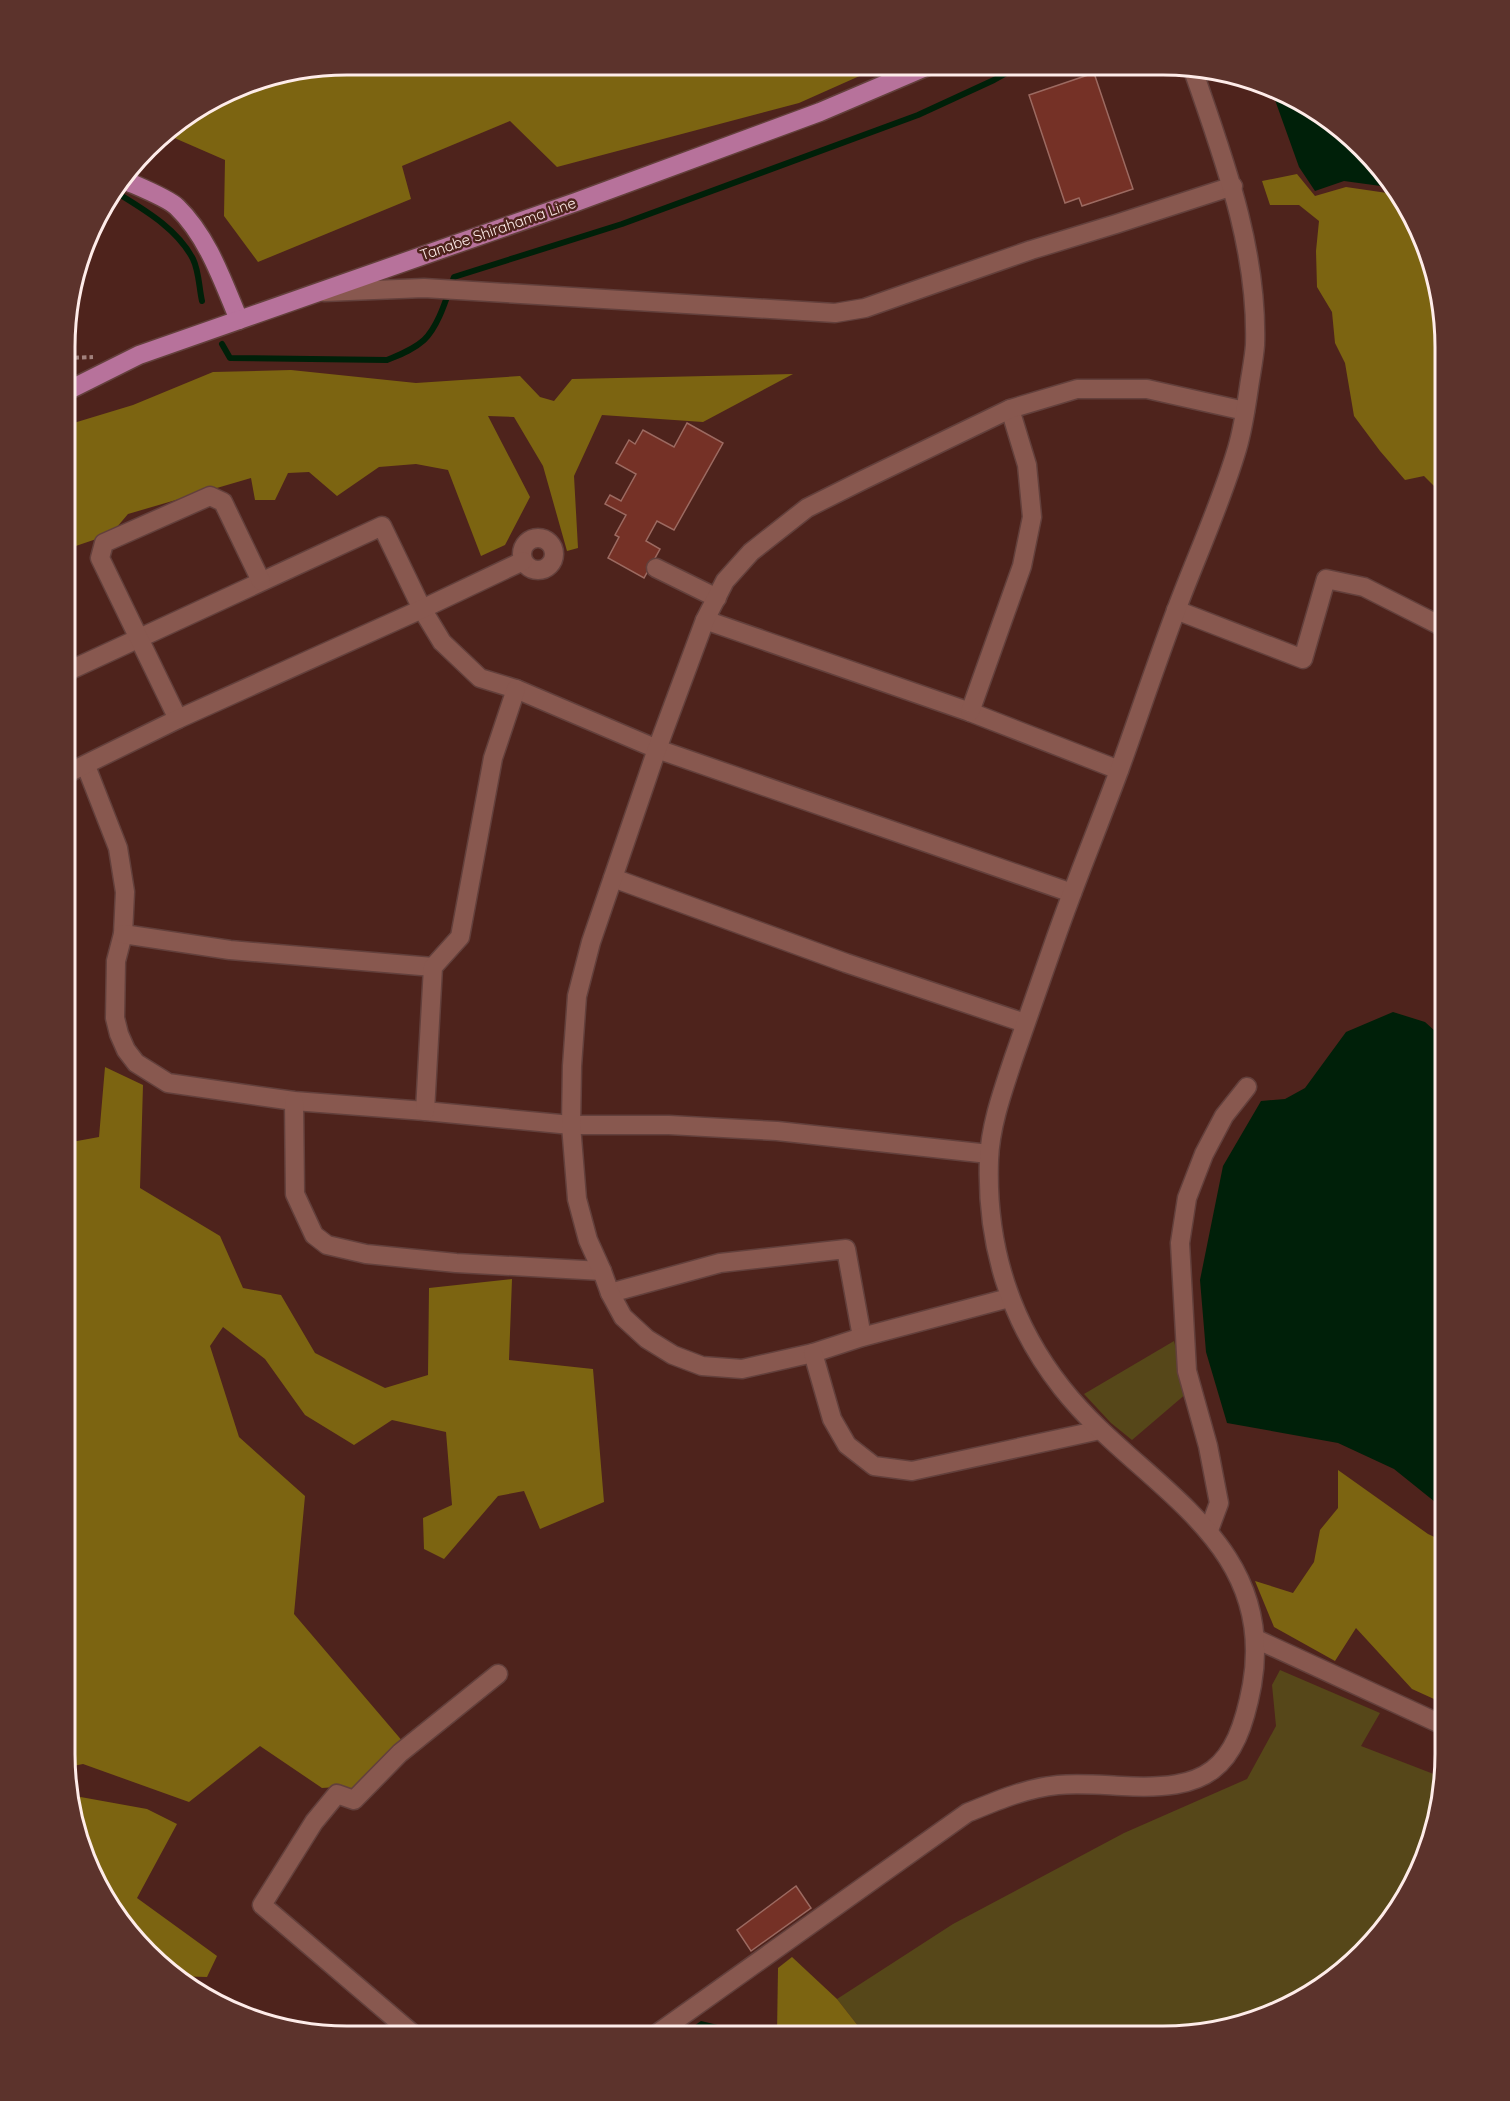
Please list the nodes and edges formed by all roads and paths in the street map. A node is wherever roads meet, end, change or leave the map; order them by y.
1 (907, 75) edge
2 (1195, 77) edge
3 (130, 183) edge
4 (1233, 186) junction
5 (319, 292) junction
6 (239, 320) junction
7 (75, 387) edge
8 (1010, 409) junction
9 (1245, 411) junction
10 (523, 561) dead end
11 (656, 568) dead end
12 (261, 581) junction
13 (717, 598) junction
14 (422, 609) junction
15 (1176, 610) junction
16 (705, 620) junction
17 (1435, 623) edge
18 (139, 638) junction
19 (75, 668) edge
20 (516, 689) junction
21 (970, 712) junction
22 (178, 719) junction
23 (657, 749) junction
24 (86, 766) junction
25 (75, 770) edge
26 (1119, 770) junction
27 (613, 878) junction
28 (1072, 893) junction
29 (123, 934) junction
30 (433, 967) junction
31 (1025, 1023) junction
32 (1247, 1087) dead end
33 (294, 1101) junction
34 (425, 1110) junction
35 (571, 1125) junction
36 (989, 1154) junction
37 (603, 1271) junction
38 (610, 1293) junction
39 (1009, 1298) junction
40 (862, 1337) junction
41 (813, 1353) junction
42 (1100, 1430) junction
43 (1209, 1530) junction
44 (1256, 1639) junction
45 (498, 1674) dead end
46 (1435, 1721) edge
47 (404, 2026) edge
48 (668, 2026) edge

1 - 5 main road, Tanabe Shirahama Line
2 - 4 street
3 - 6 main road
4 - 5 street
4 - 9 street
5 - 6 main road, Tanabe Shirahama Line
6 - 7 main road, Tanabe Shirahama Line
8 - 9 street
8 - 13 street
8 - 21 street
9 - 15 street
10 - 14 street
11 - 13 street
12 - 14 street
12 - 18 street
12 - 18 street
13 - 16 street
14 - 20 street
14 - 22 street
15 - 17 street
15 - 26 street
16 - 21 street
16 - 23 street
18 - 19 street
18 - 22 street
20 - 23 street
20 - 30 street
21 - 26 street
22 - 24 street
23 - 27 street
23 - 28 street
24 - 25 street
24 - 29 street
26 - 28 street
27 - 31 street
27 - 35 street
28 - 31 street
29 - 30 street
29 - 33 street
30 - 34 street
31 - 36 street
32 - 43 street
33 - 34 street
33 - 37 street
34 - 35 street
35 - 36 street
35 - 37 street
36 - 39 street
37 - 38 street
38 - 40 street
38 - 41 street
39 - 40 street
39 - 42 street
40 - 41 street
41 - 42 street
42 - 43 street
43 - 44 street
44 - 46 street
44 - 48 street
45 - 47 street

